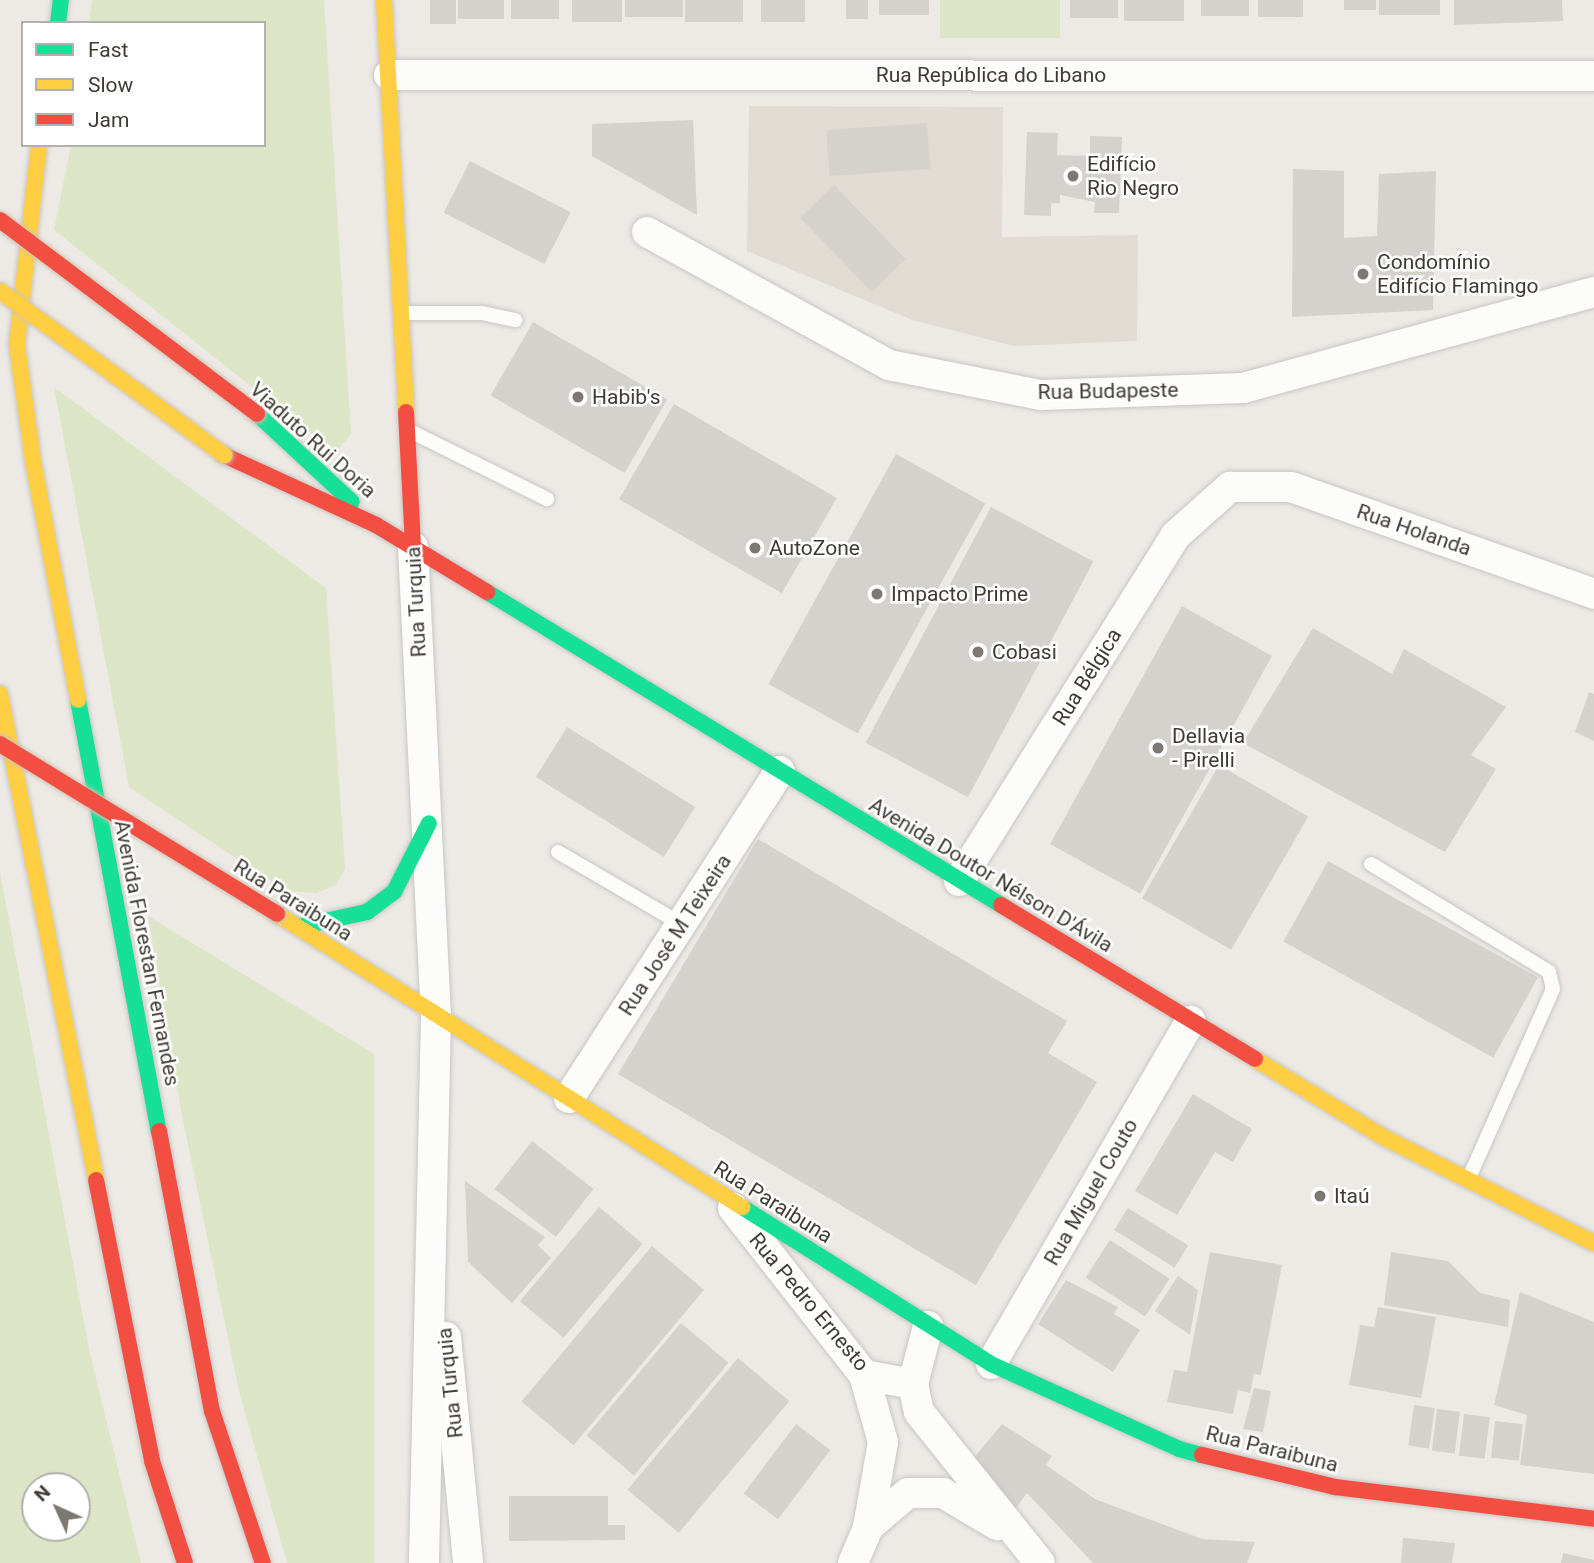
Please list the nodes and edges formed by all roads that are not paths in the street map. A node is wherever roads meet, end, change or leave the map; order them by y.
1 (61, 0) edge
2 (384, 0) edge
3 (58, 21) edge
4 (389, 75) junction
5 (1594, 76) edge
6 (38, 147) edge
7 (0, 220) edge
8 (647, 232) dead end
9 (0, 291) edge
10 (1594, 292) edge
11 (401, 313) junction
12 (515, 320) dead end
13 (407, 429) junction
14 (1230, 486) joint
15 (547, 499) dead end
16 (376, 525) junction
17 (413, 547) junction
18 (1594, 594) edge
19 (0, 694) edge
20 (0, 744) edge
21 (780, 771) junction
22 (429, 823) junction
23 (558, 852) dead end
24 (1371, 864) dead end
25 (959, 881) junction
26 (681, 924) junction
27 (298, 927) junction
28 (436, 1016) junction
29 (1191, 1021) junction
30 (569, 1098) junction
31 (1468, 1180) junction
32 (722, 1194) junction
33 (433, 1203) junction
34 (1594, 1243) edge
35 (928, 1326) junction
36 (991, 1364) junction
37 (864, 1375) junction
38 (913, 1384) junction
39 (1594, 1519) edge
40 (868, 1527) junction
41 (1020, 1542) junction
42 (186, 1563) edge
43 (263, 1563) edge
44 (424, 1563) edge
45 (468, 1563) edge
46 (853, 1563) edge
47 (1041, 1563) edge

1 - 3 main road
2 - 4 main road, Rua Turquia
4 - 5 street, Rua República do Libano
4 - 11 main road, Rua Turquia
6 - 43 main road, Avenida Florestan Fernandes
7 - 16 main road, Viaduto Rui Doria, bridge
8 - 10 street, Rua Budapeste
9 - 16 main road, Viaduto Rui Doria, bridge
11 - 12 lane
11 - 13 main road, Rua Turquia
13 - 15 lane
13 - 17 main road, Rua Turquia
14 - 18 street, Rua Holanda
14 - 25 street, Rua Bélgica
16 - 17 main road, Avenida Doutor Nélson D'Ávila
17 - 21 main road, Avenida Doutor Nélson D'Ávila
17 - 22 street, Rua Turquia
19 - 42 main road
20 - 27 main road, Rua Paraibuna, bridge
21 - 25 main road, Avenida Doutor Nélson D'Ávila
21 - 26 street, Rua José M Teixeira
22 - 27 main road
22 - 28 street, Rua Turquia
23 - 26 lane
24 - 31 lane
25 - 29 main road, Avenida Doutor Nélson D'Ávila
26 - 30 street, Rua José M Teixeira
27 - 28 main road, Rua Paraibuna
28 - 30 main road, Rua Paraibuna
28 - 33 street, Rua Turquia
29 - 31 main road, Avenida Doutor Nélson D'Ávila
29 - 36 street, Rua Miguel Couto
30 - 32 main road, Rua Paraibuna
31 - 34 main road, Avenida Doutor Nélson D'Ávila
32 - 35 main road, Rua Paraibuna
32 - 37 street, Rua Pedro Ernesto
33 - 44 street, Rua Turquia
33 - 45 street, Rua Turquia
35 - 36 main road, Rua Paraibuna
35 - 38 street
36 - 39 main road, Rua Paraibuna
37 - 38 street, Rua Pedro Ernesto
37 - 40 street
38 - 41 street
40 - 41 street
40 - 46 street
41 - 47 street

